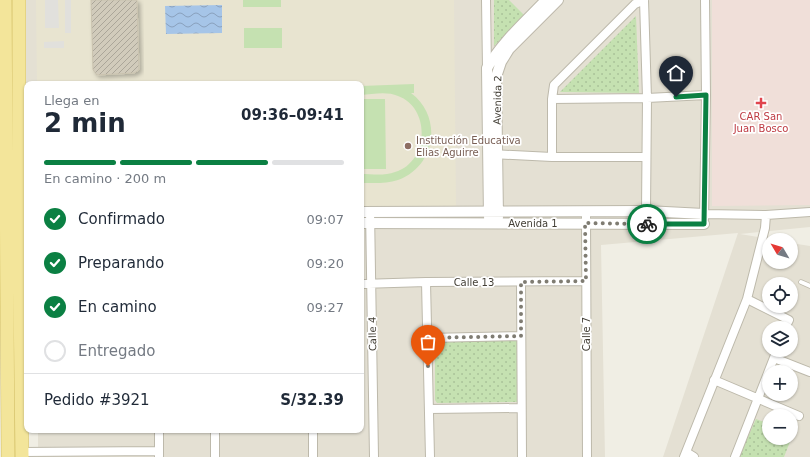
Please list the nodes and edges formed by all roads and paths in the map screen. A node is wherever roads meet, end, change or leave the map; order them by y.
1 (5, 0) edge
2 (19, 0) edge
3 (486, 0) edge
4 (546, 0) edge
5 (558, 0) edge
6 (644, 0) edge
7 (705, 0) edge
8 (486, 68) junction
9 (706, 95) junction
10 (646, 98) junction
11 (552, 99) junction
12 (493, 154) junction
13 (552, 157) junction
14 (646, 157) junction
15 (494, 211) junction
16 (586, 211) junction
17 (646, 211) junction
18 (365, 212) edge
19 (810, 212) edge
20 (766, 215) junction
21 (23, 218) edge
22 (704, 219) junction
23 (366, 223) edge
24 (585, 223) junction
25 (494, 224) junction
26 (3, 267) edge
27 (7, 281) junction
28 (21, 281) junction
29 (586, 281) junction
30 (426, 282) junction
31 (521, 282) junction
32 (801, 282) dead end
33 (364, 284) edge
34 (371, 284) junction
35 (810, 286) edge
36 (747, 299) junction
37 (788, 321) edge
38 (521, 336) junction
39 (427, 338) junction
40 (774, 357) edge
41 (781, 357) edge
42 (810, 372) edge
43 (714, 380) junction
44 (758, 398) junction
45 (521, 408) junction
46 (429, 409) junction
47 (799, 416) dead end
48 (159, 433) edge
49 (215, 433) edge
50 (313, 433) edge
51 (22, 454) edge
52 (159, 454) edge
53 (685, 454) edge
54 (8, 457) edge
55 (215, 457) edge
56 (313, 457) edge
57 (374, 457) edge
58 (430, 457) edge
59 (522, 457) edge
60 (587, 457) edge
61 (694, 457) edge
62 (735, 457) edge

1 - 26 main road
2 - 21 main road
3 - 8 street
4 - 8 street, Avenida 2
5 - 12 street, Avenida 2
6 - 10 street
6 - 11 street
7 - 9 street
8 - 12 street, Avenida 2
9 - 10 street
9 - 22 street
10 - 11 street
10 - 14 street
11 - 13 street
12 - 13 street
12 - 15 street, Avenida 2
13 - 14 street
14 - 17 street
15 - 16 street, Avenida 1
15 - 18 street, Avenida 1
15 - 25 street, Avenida 2
16 - 17 street, Avenida 1
16 - 24 street, Calle 7
17 - 22 street, Avenida 1
18 - 23 street, Calle 4
19 - 20 street
20 - 22 street
20 - 36 street
21 - 28 main road
22 - 24 street, Avenida 1
23 - 25 street, Avenida 1
23 - 34 street, Calle 4
24 - 25 street, Avenida 1
24 - 29 street, Calle 7
26 - 27 main road
27 - 28 main road
27 - 54 main road
28 - 51 main road
29 - 31 street, Calle 13
29 - 60 street, Calle 7
30 - 31 street, Calle 13
30 - 34 street, Calle 13
30 - 39 street
31 - 38 street
32 - 35 lane
33 - 34 street, Calle 13
34 - 57 street, Calle 4
36 - 37 street
36 - 43 street
38 - 39 street
38 - 45 street
39 - 46 street
40 - 44 street
41 - 42 street
43 - 44 street
43 - 53 street
44 - 47 street
44 - 62 street
45 - 46 street
45 - 59 street
46 - 58 street
48 - 52 street
49 - 55 street
50 - 56 street
51 - 52 street
53 - 61 street

